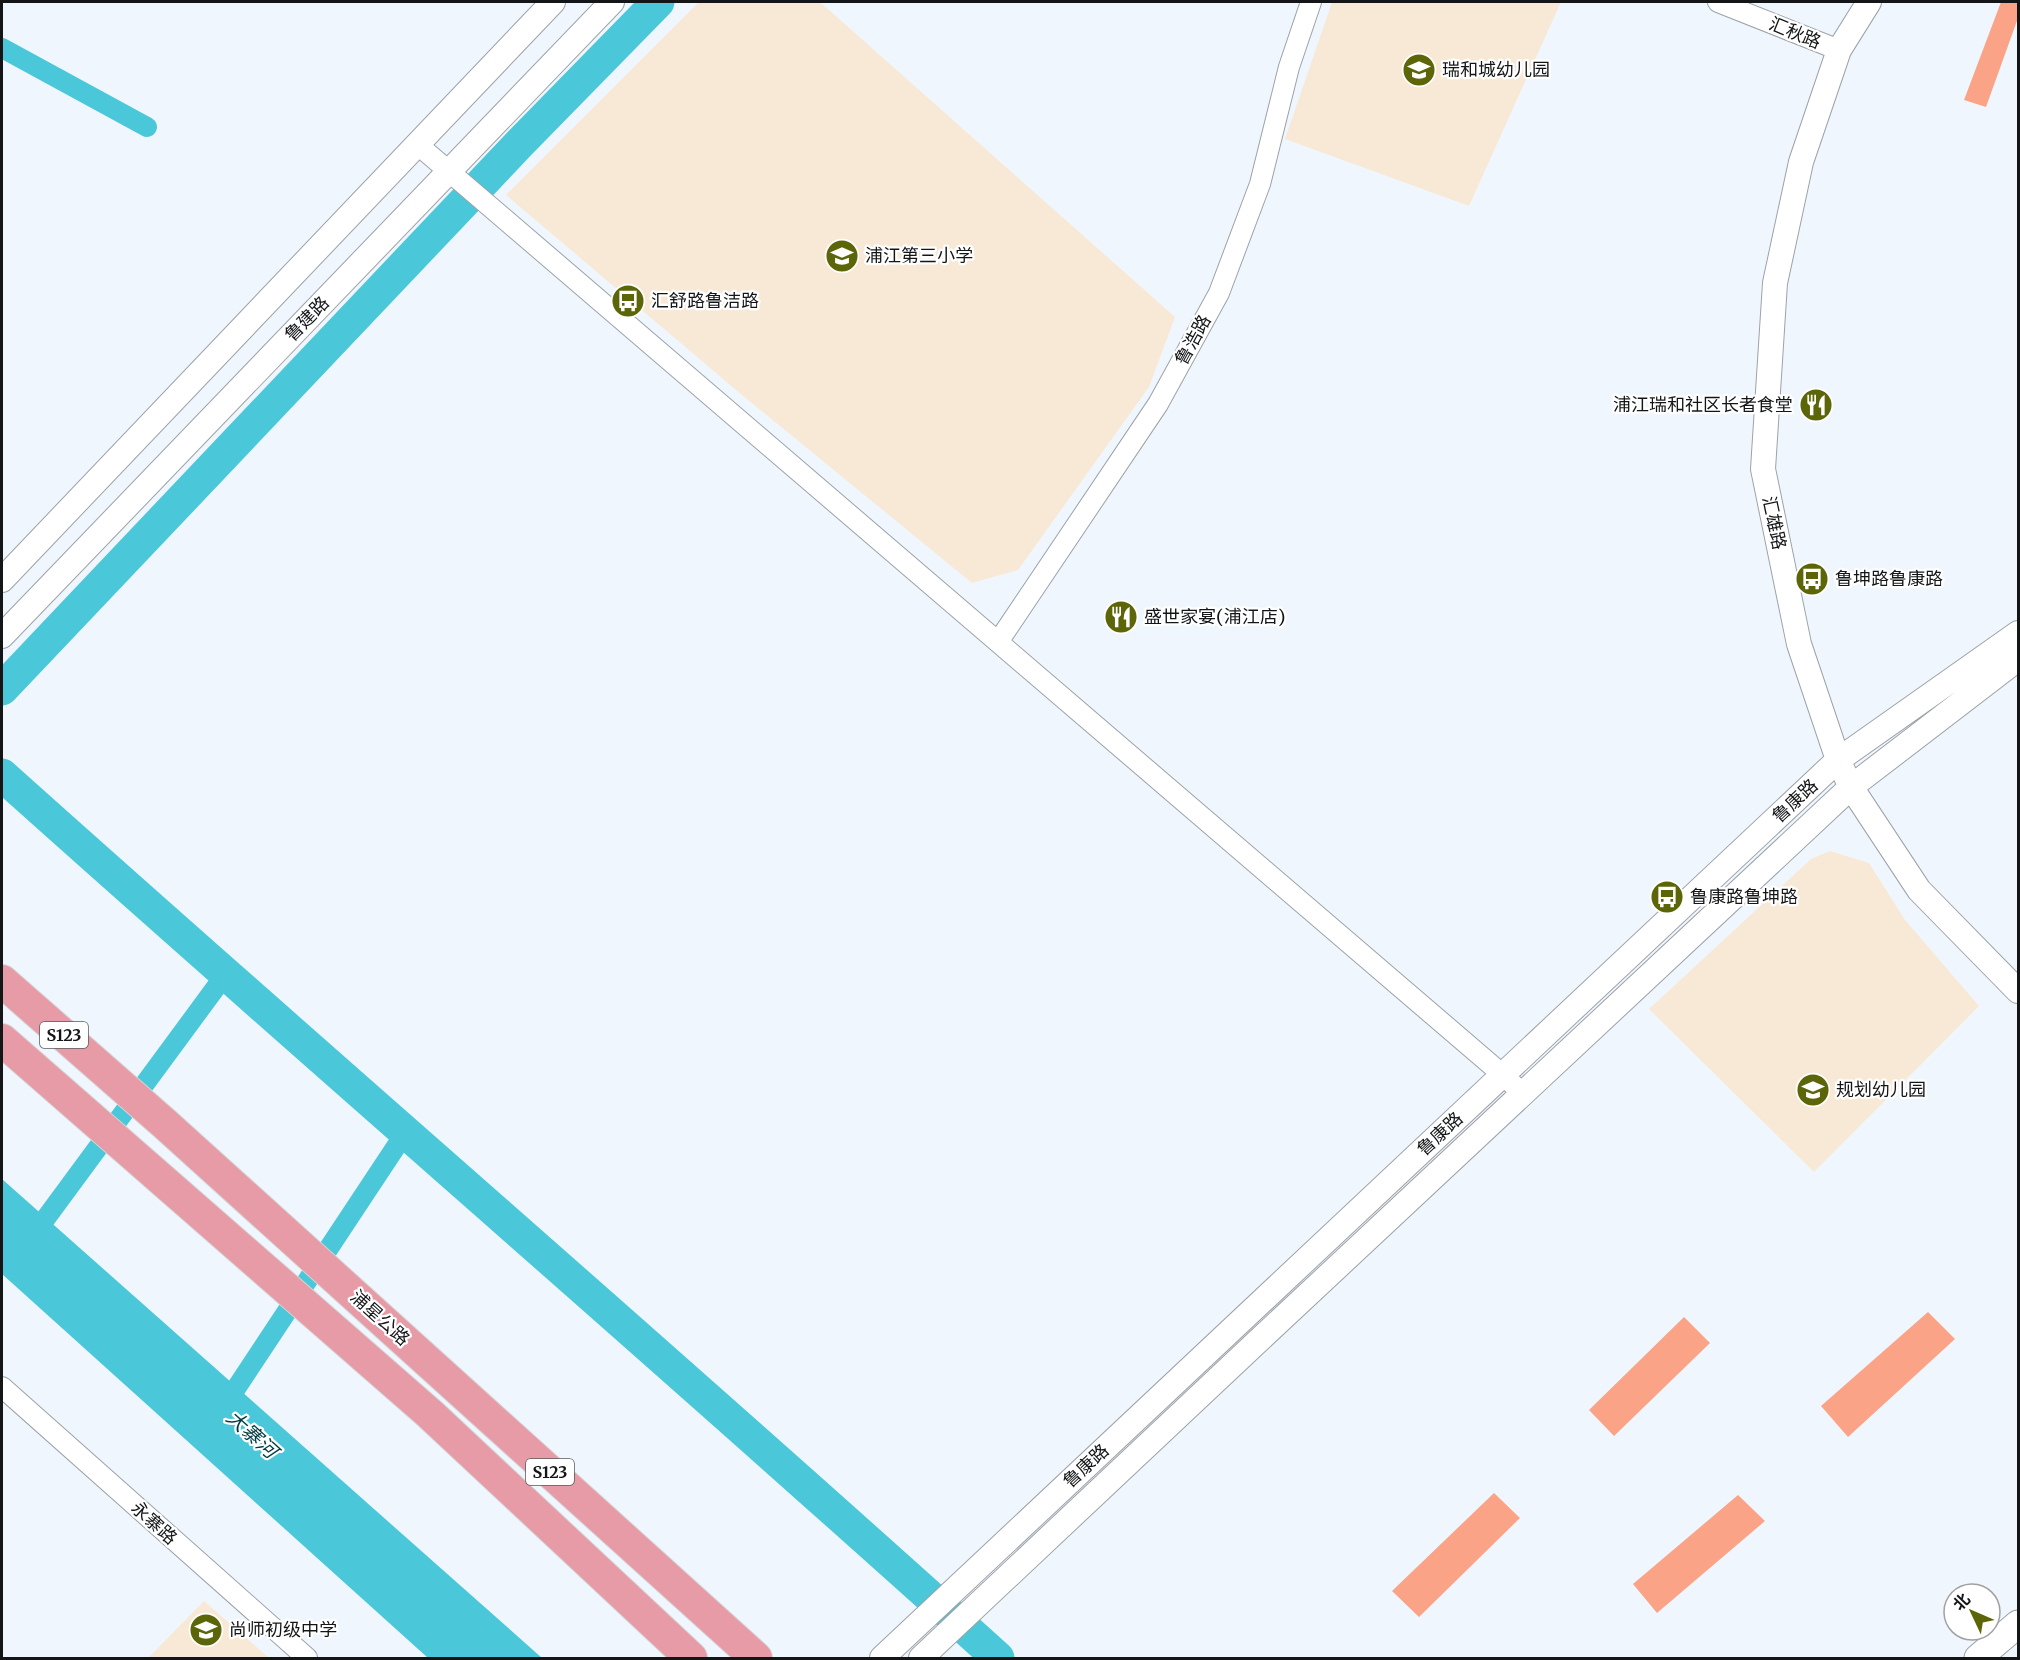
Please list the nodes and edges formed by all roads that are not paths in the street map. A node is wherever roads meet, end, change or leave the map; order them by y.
1 (553, 2) edge
2 (612, 2) edge
3 (1311, 2) edge
4 (1718, 2) edge
5 (1869, 2) edge
6 (1839, 50) junction
7 (417, 144) junction
8 (449, 172) junction
9 (2, 580) edge
10 (2019, 633) edge
11 (2, 636) edge
12 (998, 642) junction
13 (2019, 659) edge
14 (1838, 760) junction
15 (1851, 787) junction
16 (2, 981) edge
17 (2019, 991) edge
18 (2, 1040) edge
19 (1503, 1075) junction
20 (1523, 1094) junction
21 (2, 1387) edge
22 (2019, 1624) edge
23 (307, 1659) edge
24 (691, 1659) edge
25 (756, 1659) edge
26 (882, 1659) edge
27 (921, 1659) edge
28 (1978, 1659) edge

1 - 7 street
2 - 8 street, 鲁建路
3 - 12 street, 鲁浩路
4 - 6 street, 汇秋路
5 - 6 street, 汇雄路
6 - 14 street, 汇雄路
7 - 8 street
7 - 9 street
8 - 11 street, 鲁建路
8 - 12 street
10 - 14 street, 鲁康路
12 - 19 street
13 - 15 street, 鲁康路
14 - 15 street, 汇雄路
14 - 19 street, 鲁康路
15 - 17 street, 汇雄路
15 - 20 street, 鲁康路
16 - 25 main road, 浦星公路 / S123
18 - 24 main road, S123
19 - 20 street
19 - 26 street, 鲁康路
20 - 27 street, 鲁康路
21 - 23 street, 永寨路
22 - 28 main road

